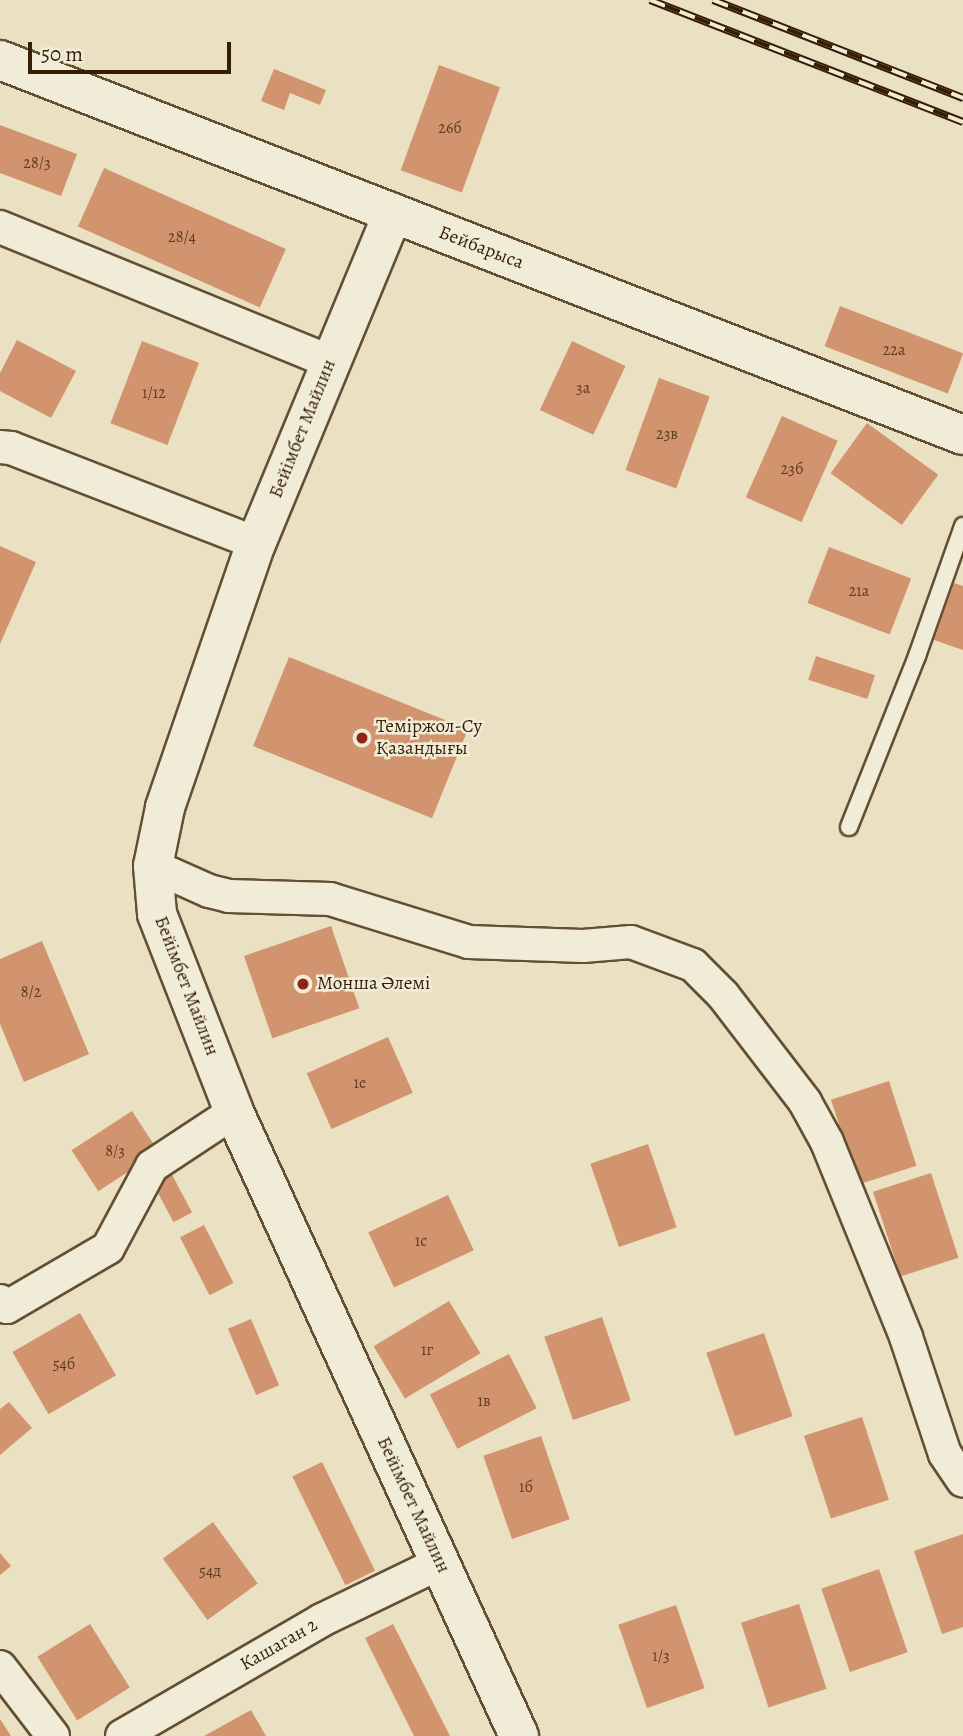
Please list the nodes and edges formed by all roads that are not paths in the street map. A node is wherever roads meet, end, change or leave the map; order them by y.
1 (0, 60) edge
2 (393, 213) junction
3 (0, 227) edge
4 (331, 362) junction
5 (963, 435) edge
6 (0, 447) edge
7 (963, 526) edge
8 (256, 543) junction
9 (849, 827) dead end
10 (153, 866) junction
11 (234, 1112) junction
12 (0, 1301) edge
13 (963, 1481) edge
14 (440, 1563) junction
15 (0, 1667) edge
16 (52, 1736) edge
17 (122, 1736) edge
18 (519, 1736) edge

1 - 2 street, Бейбарыса
2 - 4 street, Бейімбет Майлин
2 - 5 street, Бейбарыса
3 - 4 street
4 - 8 street, Бейімбет Майлин
6 - 8 street
7 - 9 lane
8 - 10 street, Бейімбет Майлин
10 - 11 street, Бейімбет Майлин
10 - 13 street
11 - 12 street
11 - 14 street, Бейімбет Майлин
14 - 17 street, Кашаган 2
14 - 18 street, Бейімбет Майлин
15 - 16 street

